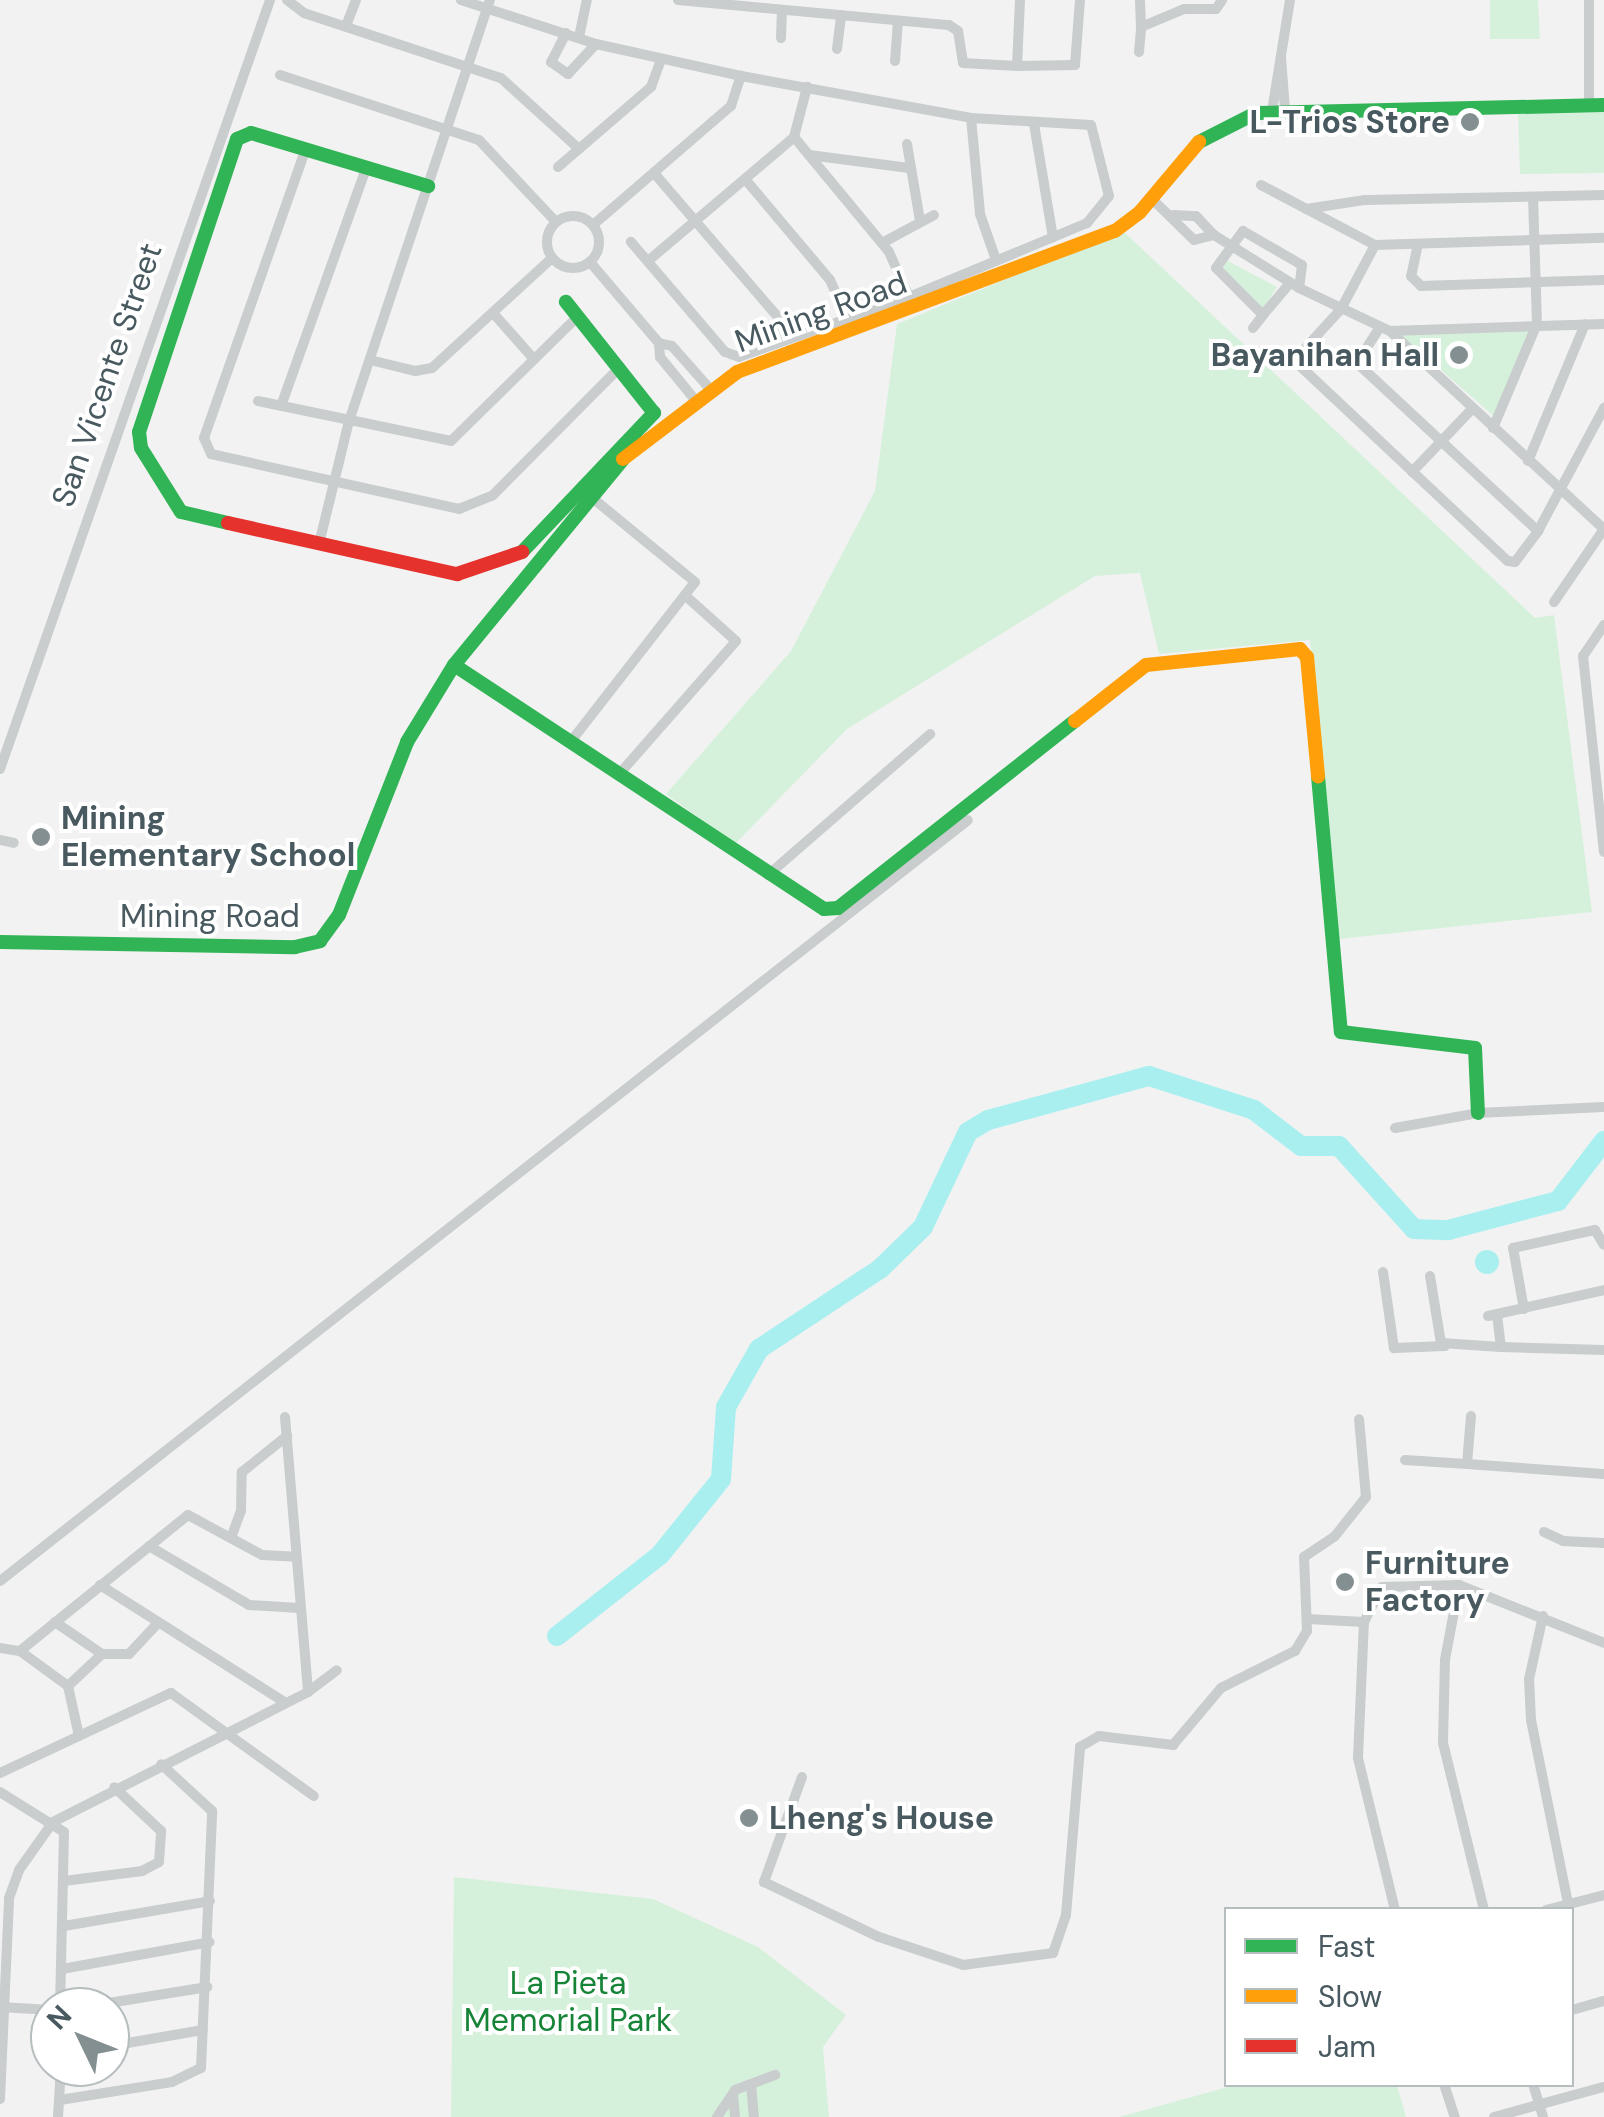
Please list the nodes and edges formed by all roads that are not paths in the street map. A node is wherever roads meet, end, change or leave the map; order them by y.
1 (270, 0) edge
2 (286, 0) edge
3 (356, 0) edge
4 (461, 0) edge
5 (586, 0) edge
6 (678, 0) edge
7 (1020, 0) edge
8 (1080, 0) edge
9 (1140, 0) edge
10 (1222, 0) edge
11 (1290, 0) edge
12 (1589, 0) edge
13 (488, 4) edge
14 (782, 10) junction
15 (840, 15) junction
16 (898, 20) junction
17 (346, 26) junction
18 (1142, 27) junction
19 (566, 33) junction
20 (579, 38) junction
21 (780, 38) dead end
22 (596, 44) junction
23 (837, 49) dead end
24 (1139, 52) dead end
25 (661, 60) junction
26 (896, 61) dead end
27 (470, 63) junction
28 (1017, 66) junction
29 (280, 75) dead end
30 (741, 76) junction
31 (807, 86) junction
32 (1597, 105) edge
33 (1278, 111) junction
34 (971, 118) junction
35 (1034, 124) junction
36 (449, 127) junction
37 (794, 137) junction
38 (907, 144) dead end
39 (579, 149) junction
40 (305, 150) junction
41 (809, 155) junction
42 (558, 167) dead end
43 (366, 168) junction
44 (909, 168) junction
45 (654, 173) junction
46 (745, 179) junction
47 (1261, 185) dead end
48 (428, 186) junction
49 (1604, 195) edge
50 (1533, 197) junction
51 (1151, 198) junction
52 (1305, 209) junction
53 (1174, 215) junction
54 (934, 216) dead end
55 (696, 221) junction
56 (920, 221) junction
57 (556, 222) junction
58 (593, 225) junction
59 (1214, 235) junction
60 (1052, 237) junction
61 (1604, 238) edge
62 (1535, 239) junction
63 (631, 242) dead end
64 (882, 244) junction
65 (1375, 244) junction
66 (1418, 244) junction
67 (1230, 246) junction
68 (552, 258) junction
69 (996, 260) junction
70 (590, 262) junction
71 (648, 262) junction
72 (1536, 280) junction
73 (1604, 280) edge
74 (1295, 285) junction
75 (909, 297) junction
76 (566, 302) dead end
77 (1340, 310) junction
78 (493, 312) junction
79 (1263, 315) junction
80 (578, 316) junction
81 (847, 318) junction
82 (1536, 324) junction
83 (1585, 324) junction
84 (1604, 324) edge
85 (1252, 328) dead end
86 (1385, 329) junction
87 (787, 339) junction
88 (659, 343) junction
89 (534, 358) junction
90 (370, 360) junction
91 (620, 367) junction
92 (692, 368) junction
93 (678, 379) junction
94 (710, 390) junction
95 (696, 400) junction
96 (258, 401) dead end
97 (281, 406) junction
98 (1472, 408) junction
99 (1604, 408) edge
100 (349, 421) junction
101 (1493, 428) junction
102 (1440, 442) junction
103 (1528, 462) junction
104 (1412, 472) junction
105 (334, 483) junction
106 (1562, 492) junction
107 (590, 496) junction
108 (1604, 529) edge
109 (1538, 531) junction
110 (320, 544) junction
111 (687, 597) junction
112 (1554, 602) dead end
113 (1604, 625) edge
114 (454, 664) junction
115 (930, 734) dead end
116 (1598, 738) edge
117 (572, 740) junction
118 (0, 769) edge
119 (620, 772) junction
120 (1602, 801) edge
121 (968, 820) dead end
122 (0, 840) edge
123 (14, 842) dead end
124 (1604, 848) edge
125 (768, 875) junction
126 (824, 909) junction
127 (831, 926) junction
128 (0, 942) edge
129 (1604, 1107) edge
130 (1478, 1112) junction
131 (1394, 1128) dead end
132 (1604, 1245) edge
133 (1384, 1272) dead end
134 (1430, 1276) dead end
135 (1604, 1290) edge
136 (1524, 1309) junction
137 (1445, 1346) junction
138 (1501, 1347) junction
139 (1604, 1350) edge
140 (1470, 1416) dead end
141 (285, 1417) dead end
142 (1360, 1419) dead end
143 (286, 1436) junction
144 (1405, 1460) dead end
145 (1468, 1464) junction
146 (1604, 1474) edge
147 (1544, 1532) dead end
148 (231, 1538) junction
149 (1604, 1543) edge
150 (150, 1546) junction
151 (296, 1557) junction
152 (0, 1581) edge
153 (100, 1585) junction
154 (1459, 1585) junction
155 (299, 1608) junction
156 (1543, 1616) junction
157 (1307, 1619) junction
158 (55, 1622) junction
159 (1364, 1622) junction
160 (156, 1625) junction
161 (1604, 1643) edge
162 (0, 1648) edge
163 (20, 1651) junction
164 (102, 1654) junction
165 (336, 1670) dead end
166 (68, 1686) junction
167 (308, 1692) junction
168 (283, 1701) junction
169 (228, 1734) junction
170 (79, 1736) junction
171 (161, 1764) junction
172 (0, 1773) edge
173 (802, 1777) dead end
174 (114, 1787) junction
175 (0, 1792) edge
176 (314, 1796) dead end
177 (53, 1822) junction
178 (64, 1881) junction
179 (1604, 1895) edge
180 (210, 1901) junction
181 (1568, 1904) junction
182 (1394, 1907) edge
183 (1483, 1907) edge
184 (1557, 1907) edge
185 (64, 1926) junction
186 (210, 1942) junction
187 (62, 1968) junction
188 (61, 1987) edge
189 (207, 1988) junction
190 (130, 2000) edge
191 (1604, 2001) edge
192 (2, 2007) edge
193 (30, 2009) edge
194 (1574, 2009) edge
195 (203, 2030) junction
196 (130, 2043) edge
197 (2, 2054) edge
198 (775, 2074) dead end
199 (750, 2084) junction
200 (60, 2087) edge
201 (1445, 2087) edge
202 (1533, 2087) edge
203 (1604, 2087) edge
204 (733, 2093) junction
205 (0, 2099) edge
206 (60, 2100) junction
207 (1538, 2104) junction
208 (58, 2117) edge
209 (717, 2117) edge
210 (736, 2117) edge
211 (754, 2117) edge
212 (1455, 2117) edge
213 (1494, 2117) edge
214 (1543, 2117) edge

1 - 118 street, San Vicente Street
2 - 17 street
3 - 17 street
4 - 13 street
5 - 20 street
6 - 14 street
7 - 28 street
8 - 28 street
9 - 18 street
10 - 18 street
11 - 33 street
12 - 32 street
13 - 19 street
13 - 27 street
14 - 15 street
14 - 21 street
15 - 16 street
15 - 23 street
16 - 26 street
16 - 28 street
17 - 27 street
18 - 24 street
19 - 20 street
19 - 22 street
20 - 22 street
22 - 25 street
25 - 30 street
25 - 39 street
27 - 36 street
27 - 39 street
29 - 36 street
30 - 31 street
30 - 45 street
31 - 34 street
31 - 37 street
32 - 33 street, Mining Road
33 - 51 street, Mining Road
34 - 35 street
34 - 69 street
35 - 60 street
35 - 60 street
36 - 48 street
36 - 57 street
37 - 41 street
37 - 46 street
38 - 44 street
39 - 42 street
40 - 43 street
40 - 105 street
40 - 110 street
41 - 44 street
41 - 64 street
43 - 48 street
43 - 97 street
44 - 56 street
45 - 55 street
45 - 58 street
46 - 55 street
46 - 81 street
47 - 52 street
48 - 90 street
49 - 50 street
50 - 52 street
50 - 62 street
51 - 53 street
51 - 94 street, Mining Road
52 - 65 street
53 - 59 street
53 - 59 street
54 - 56 street
55 - 71 street
55 - 87 street
56 - 64 street
57 - 58 street
57 - 68 street
58 - 70 street
59 - 67 street
60 - 69 street
61 - 62 street
62 - 66 street
62 - 72 street
63 - 71 street
64 - 75 street
65 - 66 street
65 - 77 street
66 - 72 street
67 - 74 street
67 - 74 street
67 - 79 street
68 - 70 street
68 - 78 street
69 - 75 street
70 - 88 street
71 - 87 street
72 - 73 street
72 - 82 street
74 - 77 street
74 - 79 street
75 - 81 street
76 - 80 street
77 - 86 street
77 - 104 street
78 - 89 street
78 - 90 street
79 - 85 street
80 - 89 street
80 - 91 street
81 - 87 street
82 - 83 street
82 - 86 street
82 - 101 street
83 - 84 street
83 - 103 street
86 - 98 street
86 - 102 street
88 - 92 street
88 - 93 street
89 - 100 street
90 - 100 street
91 - 105 street
91 - 110 street
92 - 93 street
92 - 94 street
93 - 95 street
94 - 95 street, Mining Road
95 - 107 street, Mining Road
96 - 97 street
97 - 100 street
98 - 101 street
98 - 102 street
99 - 106 street
100 - 105 street
101 - 103 street
102 - 104 street
102 - 109 street
103 - 106 street
104 - 109 street
105 - 110 street
106 - 108 street
106 - 109 street
107 - 111 street
107 - 114 street, Mining Road
108 - 112 street
111 - 117 street
111 - 119 street
113 - 116 street
114 - 117 street
114 - 128 street, Mining Road
115 - 125 street
116 - 120 street
117 - 119 street
119 - 125 street
120 - 124 street
121 - 127 street
122 - 123 street
125 - 126 street
126 - 127 street
126 - 130 street
127 - 152 street
129 - 130 street
130 - 131 street
132 - 136 street
133 - 137 street
134 - 137 street
135 - 136 street
136 - 138 street
137 - 138 street
138 - 139 street
140 - 145 street
141 - 143 street
142 - 157 street
143 - 148 street
143 - 151 street
144 - 145 street
145 - 146 street
147 - 149 street
148 - 150 street
148 - 151 street
150 - 153 street
150 - 155 street
151 - 155 street
153 - 158 street
153 - 160 street
154 - 156 street
154 - 159 street
154 - 183 street
155 - 167 street
156 - 161 street
156 - 181 street
157 - 159 street
157 - 173 street
158 - 163 street
158 - 164 street
159 - 182 street
160 - 164 street
160 - 168 street
162 - 163 street
163 - 166 street
164 - 166 street
165 - 167 street
166 - 170 street
167 - 168 street
168 - 169 street
169 - 170 street
169 - 171 street
169 - 176 street
170 - 172 street
171 - 174 street
171 - 180 street
174 - 177 street
174 - 178 street
175 - 177 street
177 - 178 street
177 - 192 street
178 - 185 street
179 - 181 street
180 - 185 street
180 - 186 street
181 - 184 street
185 - 187 street
186 - 187 street
186 - 189 street
187 - 188 street
189 - 190 street
189 - 195 street
191 - 194 street
192 - 193 street
192 - 197 street
195 - 196 street
195 - 206 street
197 - 205 street
198 - 199 street
199 - 204 street
199 - 211 street
200 - 206 street
201 - 212 street
202 - 207 street
203 - 207 street
204 - 209 street
204 - 210 street
206 - 208 street
207 - 213 street
207 - 214 street

